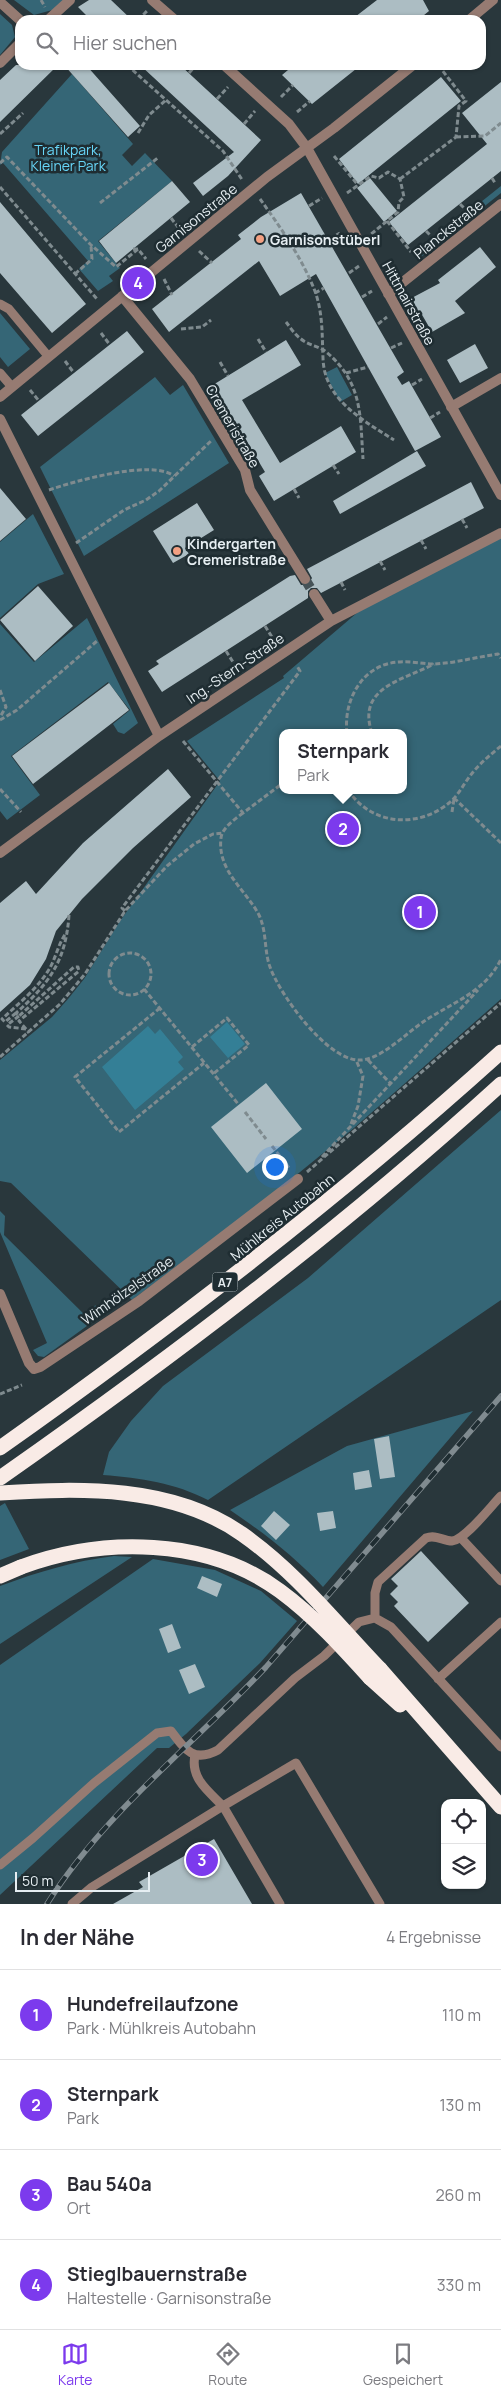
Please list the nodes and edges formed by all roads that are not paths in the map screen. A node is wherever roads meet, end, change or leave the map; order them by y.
1 (70, 0) edge
2 (152, 0) edge
3 (493, 0) edge
4 (0, 2) edge
5 (54, 15) edge
6 (169, 15) edge
7 (474, 15) edge
8 (15, 16) edge
9 (15, 48) edge
10 (0, 63) edge
11 (230, 70) edge
12 (407, 70) edge
13 (307, 148) junction
14 (501, 204) edge
15 (388, 294) junction
16 (122, 296) junction
17 (0, 304) edge
18 (48, 356) junction
19 (0, 373) edge
20 (501, 378) edge
21 (12, 387) junction
22 (0, 397) edge
23 (452, 407) junction
24 (0, 419) edge
25 (501, 495) edge
26 (501, 533) edge
27 (305, 579) tunnel mouth
28 (314, 594) tunnel mouth
29 (331, 621) junction
30 (159, 736) junction
31 (0, 853) edge
32 (501, 1052) edge
33 (501, 1084) edge
34 (298, 1179) road end
35 (0, 1294) edge
36 (0, 1448) edge
37 (0, 1478) edge
38 (0, 1493) edge
39 (501, 1496) edge
40 (462, 1538) junction
41 (0, 1576) edge
42 (501, 1581) edge
43 (375, 1618) junction
44 (501, 1622) edge
45 (375, 1674) junction
46 (438, 1679) junction
47 (501, 1747) edge
48 (194, 1755) junction
49 (223, 1806) junction
50 (501, 1807) edge
51 (0, 1865) edge
52 (72, 1904) edge
53 (280, 1904) edge
54 (380, 1904) edge

1 - 5 street
2 - 6 street
3 - 7 street
4 - 8 street
9 - 10 street
11 - 13 street, Hittmairstraße
12 - 13 street, Garnisonstraße
13 - 15 street, Hittmairstraße
13 - 16 street, Garnisonstraße
14 - 15 street, Planckstraße
15 - 23 street, Hittmairstraße
16 - 18 street, Garnisonstraße
16 - 27 street, Cremeristraße
17 - 18 lane
18 - 21 street, Garnisonstraße
19 - 21 lane
20 - 23 street
21 - 22 street, Garnisonstraße
23 - 25 street, Hittmairstraße
24 - 30 street
26 - 29 street, Ing.-Stern-Straße
28 - 29 street
29 - 30 street, Ing.-Stern-Straße
30 - 31 street, Ing.-Stern-Straße
32 - 36 highway, Mühlkreis Autobahn / A7
33 - 37 highway, A7
34 - 35 street, Wimhölzelstraße
38 - 45 highway, bridge
39 - 40 lane
40 - 42 lane
40 - 43 lane
41 - 45 highway, bridge
43 - 46 lane
43 - 48 lane
44 - 46 lane
45 - 50 highway
46 - 47 lane
48 - 49 lane
48 - 51 lane
49 - 52 lane
49 - 53 lane
49 - 54 lane

